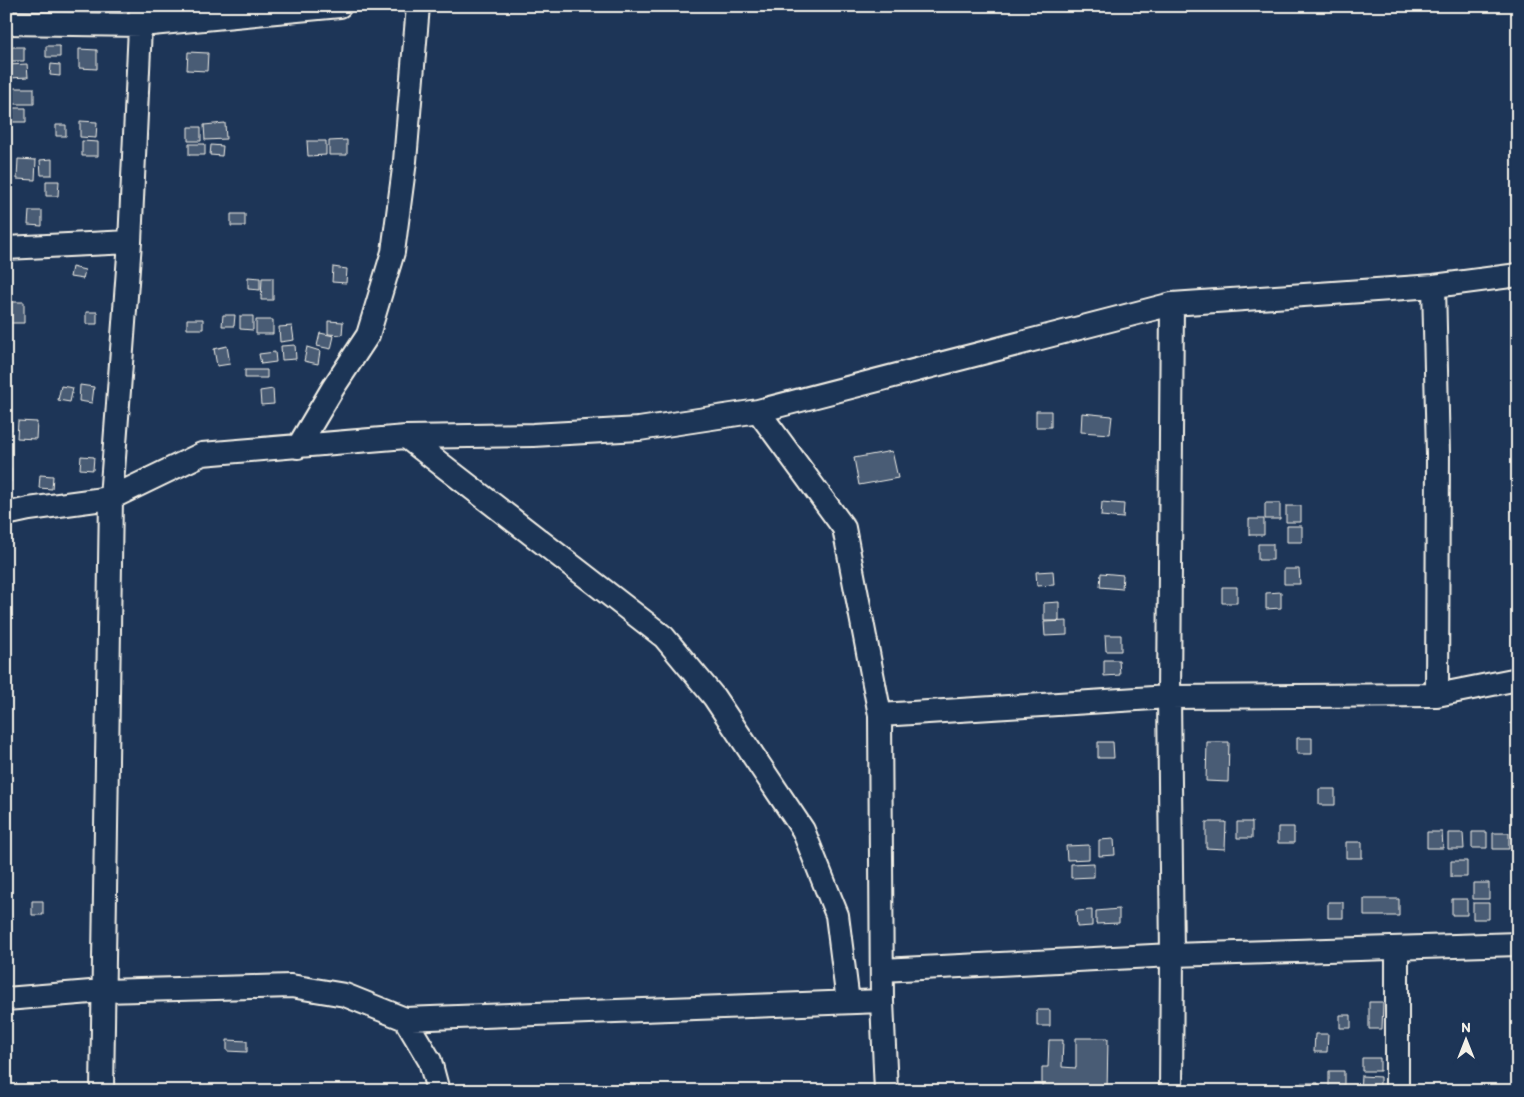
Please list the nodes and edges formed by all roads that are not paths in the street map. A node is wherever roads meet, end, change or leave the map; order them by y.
1 (340, 6) edge
2 (418, 6) edge
3 (141, 16) edge
4 (6, 23) edge
5 (130, 242) junction
6 (6, 248) edge
7 (1518, 275) edge
8 (1434, 286) junction
9 (1172, 304) junction
10 (758, 411) junction
11 (406, 438) junction
12 (298, 447) junction
13 (111, 498) junction
14 (6, 514) edge
15 (1518, 679) edge
16 (1438, 695) junction
17 (1170, 697) junction
18 (880, 715) junction
19 (1518, 944) edge
20 (1397, 948) junction
21 (1172, 954) junction
22 (882, 970) junction
23 (103, 991) junction
24 (6, 999) edge
25 (882, 1001) junction
26 (848, 1002) junction
27 (405, 1019) junction
28 (102, 1091) edge
29 (438, 1091) edge
30 (886, 1091) edge
31 (1171, 1091) edge
32 (1397, 1091) edge

1 - 3 street
2 - 12 street
3 - 4 street
3 - 5 street
5 - 6 street
5 - 13 street
7 - 8 street
8 - 9 street
8 - 16 street
9 - 10 street
9 - 17 street
10 - 11 street
10 - 18 street
11 - 12 street
11 - 26 street
12 - 13 street
13 - 14 street
13 - 23 street
15 - 16 street
16 - 17 street
17 - 18 street
17 - 21 street
18 - 22 street
19 - 20 street
20 - 21 street
20 - 32 street
21 - 22 street
21 - 31 street
22 - 25 street
23 - 24 street
23 - 27 street
23 - 28 street
25 - 26 street
25 - 30 street
26 - 27 street
27 - 29 street

